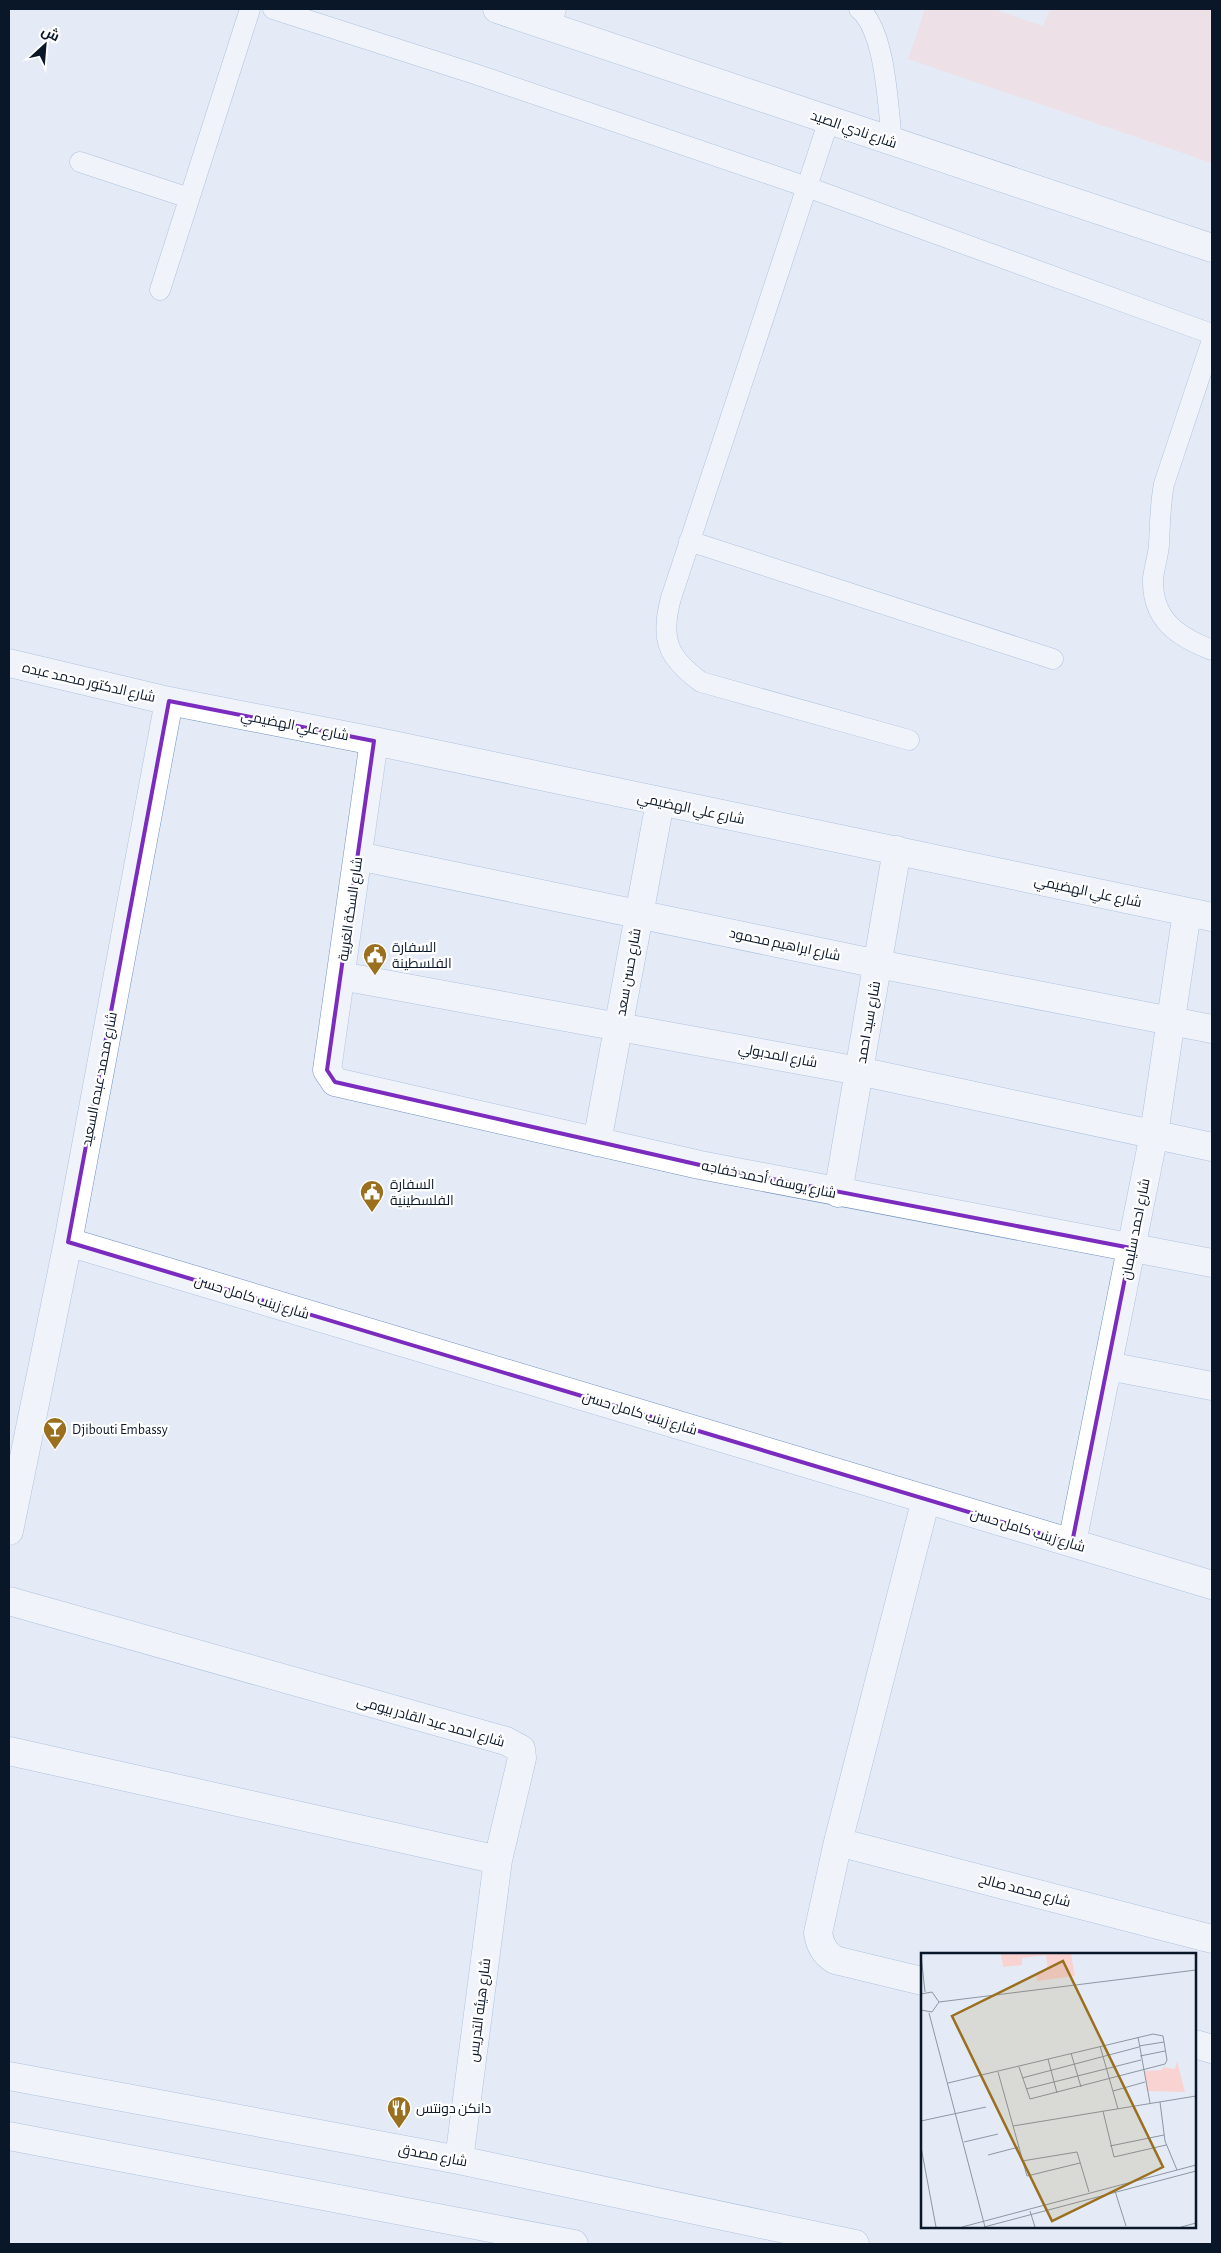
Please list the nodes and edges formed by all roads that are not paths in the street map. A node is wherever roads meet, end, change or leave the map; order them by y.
1 (250, 9) edge
2 (273, 9) edge
3 (497, 9) edge
4 (859, 9) edge
5 (554, 18) edge
6 (829, 120) junction
7 (892, 142) junction
8 (80, 162) dead end
9 (807, 187) junction
10 (189, 198) junction
11 (1212, 248) edge
12 (160, 290) dead end
13 (1212, 334) edge
14 (1212, 340) edge
15 (689, 541) junction
16 (1212, 650) edge
17 (1053, 659) dead end
18 (9, 663) edge
19 (170, 701) junction
20 (909, 740) dead end
21 (374, 741) junction
22 (660, 802) junction
23 (897, 850) junction
24 (358, 856) junction
25 (638, 913) junction
26 (1200, 915) edge
27 (878, 964) junction
28 (341, 976) junction
29 (1171, 1021) junction
30 (618, 1026) junction
31 (1212, 1029) edge
32 (859, 1071) junction
33 (331, 1077) joint
34 (1154, 1134) junction
35 (597, 1142) junction
36 (1212, 1147) edge
37 (838, 1193) junction
38 (68, 1242) junction
39 (1131, 1248) junction
40 (1212, 1263) edge
41 (1108, 1366) junction
42 (1212, 1386) edge
43 (16, 1454) edge
44 (926, 1499) junction
45 (9, 1531) edge
46 (1072, 1543) junction
47 (1212, 1585) edge
48 (9, 1601) edge
49 (9, 1751) edge
50 (838, 1842) junction
51 (498, 1860) junction
52 (1212, 1939) edge
53 (921, 1981) edge
54 (1196, 2044) edge
55 (1212, 2048) edge
56 (9, 2076) edge
57 (9, 2136) edge
58 (459, 2160) junction
59 (574, 2244) edge
60 (855, 2244) edge

1 - 10 lane
2 - 9 lane
3 - 5 street, شارع نادي الصيد
4 - 7 lane
5 - 6 street, شارع نادي الصيد
6 - 7 street, شارع نادي الصيد
6 - 9 lane
7 - 11 street, شارع نادي الصيد
8 - 10 lane
9 - 13 lane
9 - 15 lane
10 - 12 lane
14 - 16 lane
15 - 17 lane
15 - 20 lane
18 - 19 street, شارع الدكتور محمد عبده
19 - 21 street, شارع علي الهضيمي
19 - 38 street, شارع محمد عبده السعيد
21 - 22 street, شارع علي الهضيمي
21 - 24 street, شارع السكة الغربية
22 - 23 street, شارع علي الهضيمي
22 - 25 street, شارع حسن سعد
23 - 26 street, شارع علي الهضيمي
23 - 27 street, شارع سيد احمد
24 - 25 street, شارع ابراهيم محمود
24 - 28 street, شارع السكة الغربية
25 - 27 street, شارع ابراهيم محمود
25 - 30 street, شارع حسن سعد
26 - 29 street, شارع احمد سليمان
27 - 29 street, شارع ابراهيم محمود
27 - 32 street, شارع سيد احمد
28 - 30 street, شارع المدبولي
28 - 33 street, شارع السكة الغربية
29 - 31 street, شارع ابراهيم محمود
29 - 34 street, شارع احمد سليمان
30 - 32 street, شارع المدبولي
30 - 35 street, شارع حسن سعد
32 - 34 street, شارع المدبولي
32 - 37 street, شارع سيد احمد
33 - 35 street, شارع يوسف أحمد خفاجه
34 - 36 street, شارع المدبولي
34 - 39 street, شارع احمد سليمان
35 - 37 street, شارع يوسف أحمد خفاجه
37 - 39 street, شارع يوسف أحمد خفاجه
38 - 43 street, شارع محمد عبده السعيد
38 - 44 street, شارع زينب كامل حسن
39 - 40 street, شارع يوسف أحمد خفاجه
39 - 41 street, شارع احمد سليمان
41 - 42 street
41 - 46 street, شارع احمد سليمان
43 - 45 street
44 - 46 street, شارع زينب كامل حسن
44 - 50 street
46 - 47 street, شارع زينب كامل حسن
48 - 51 street, شارع احمد عبد القادر بيومى
49 - 51 street
50 - 52 street, شارع محمد صالح
50 - 53 street
51 - 58 street, شارع هيئه التدريس
54 - 55 street
56 - 58 street, شارع مصدق
57 - 59 street
58 - 60 street, شارع مصدق

